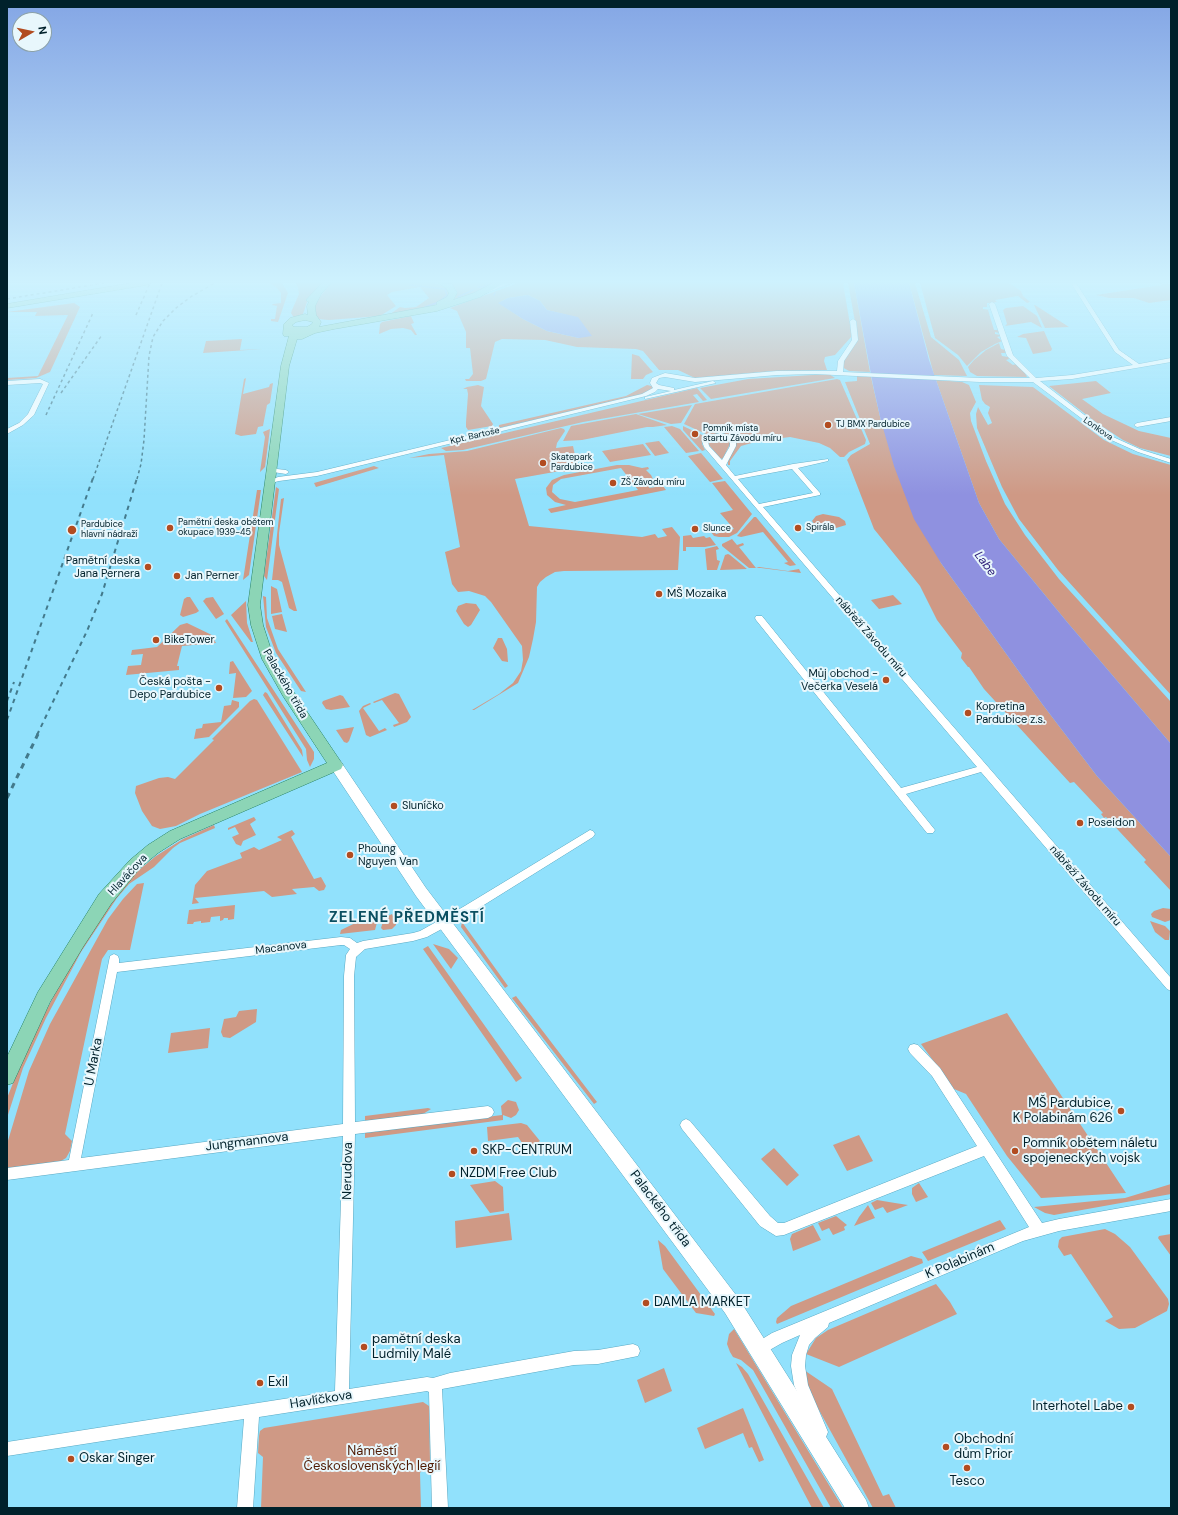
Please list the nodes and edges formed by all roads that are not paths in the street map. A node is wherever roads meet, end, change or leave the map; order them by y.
1 (846, 354) edge
2 (1009, 354) edge
3 (1121, 354) edge
4 (288, 355) edge
5 (1171, 360) edge
6 (1137, 365) junction
7 (840, 372) junction
8 (777, 373) junction
9 (752, 375) junction
10 (679, 378) junction
11 (1034, 380) junction
12 (7, 383) edge
13 (655, 385) junction
14 (675, 388) junction
15 (603, 406) junction
16 (1171, 419) edge
17 (1137, 425) dead end
18 (7, 432) edge
19 (826, 460) dead end
20 (1171, 460) edge
21 (723, 464) junction
22 (792, 466) junction
23 (286, 475) junction
24 (270, 476) junction
25 (734, 478) junction
26 (758, 506) junction
27 (759, 618) dead end
28 (336, 766) junction
29 (983, 768) junction
30 (900, 792) junction
31 (930, 830) dead end
32 (590, 834) dead end
33 (444, 923) junction
34 (357, 948) junction
35 (113, 964) joint
36 (1171, 986) edge
37 (914, 1050) dead end
38 (7, 1078) edge
39 (488, 1112) dead end
40 (686, 1125) dead end
41 (349, 1129) junction
42 (986, 1149) junction
43 (74, 1164) junction
44 (7, 1174) edge
45 (1171, 1205) edge
46 (1039, 1230) junction
47 (843, 1310) junction
48 (758, 1349) junction
49 (633, 1351) dead end
50 (434, 1385) junction
51 (342, 1397) junction
52 (252, 1411) junction
53 (7, 1449) edge
54 (852, 1499) edge
55 (245, 1508) edge
56 (440, 1508) edge

1 - 7 street
2 - 11 street, Lonkova
3 - 6 street
4 - 24 main road, Palackého třída
5 - 6 street, Kpt. Bartoše
6 - 11 street, Kpt. Bartoše
7 - 8 street, Kpt. Bartoše
7 - 11 street, Kpt. Bartoše
8 - 9 street, Kpt. Bartoše
8 - 15 street, Kpt. Bartoše
9 - 10 street, Kpt. Bartoše
9 - 14 street, Kpt. Bartoše
10 - 13 street, Kpt. Bartoše
10 - 14 street
11 - 20 street, Lonkova
12 - 18 street
13 - 14 street, Kpt. Bartoše
13 - 15 street, Kpt. Bartoše
14 - 15 street, Kpt. Bartoše
15 - 23 street, Kpt. Bartoše
16 - 17 street
19 - 22 street
21 - 21 street, nábřeží Závodu míru
21 - 25 street, nábřeží Závodu míru
22 - 25 street
22 - 26 street
23 - 24 street, Kpt. Bartoše
23 - 24 street, Kpt. Bartoše
23 - 24 street, Kpt. Bartoše
24 - 28 main road, Palackého třída
25 - 26 street, nábřeží Závodu míru
26 - 29 street, nábřeží Závodu míru
27 - 30 street
28 - 33 street, Palackého třída
28 - 38 main road, Hlaváčova
29 - 30 street
29 - 36 street, nábřeží Závodu míru
30 - 31 street
32 - 33 street
33 - 34 street
33 - 48 street, Palackého třída
34 - 35 street, Macanova
34 - 41 street, Nerudova
35 - 43 street, U Marka
37 - 42 street
39 - 41 street, Jungmannova
40 - 42 street
41 - 43 street, Jungmannova
41 - 51 street, Nerudova
42 - 46 street
43 - 44 street, Jungmannova
45 - 46 street, K Polabinám
46 - 47 street, K Polabinám
47 - 48 street, K Polabinám
47 - 54 street
48 - 54 street, Palackého třída
49 - 50 street, Havlíčkova
50 - 51 street, Havlíčkova
50 - 56 street
51 - 52 street, Havlíčkova
52 - 53 street, Havlíčkova
52 - 55 street

